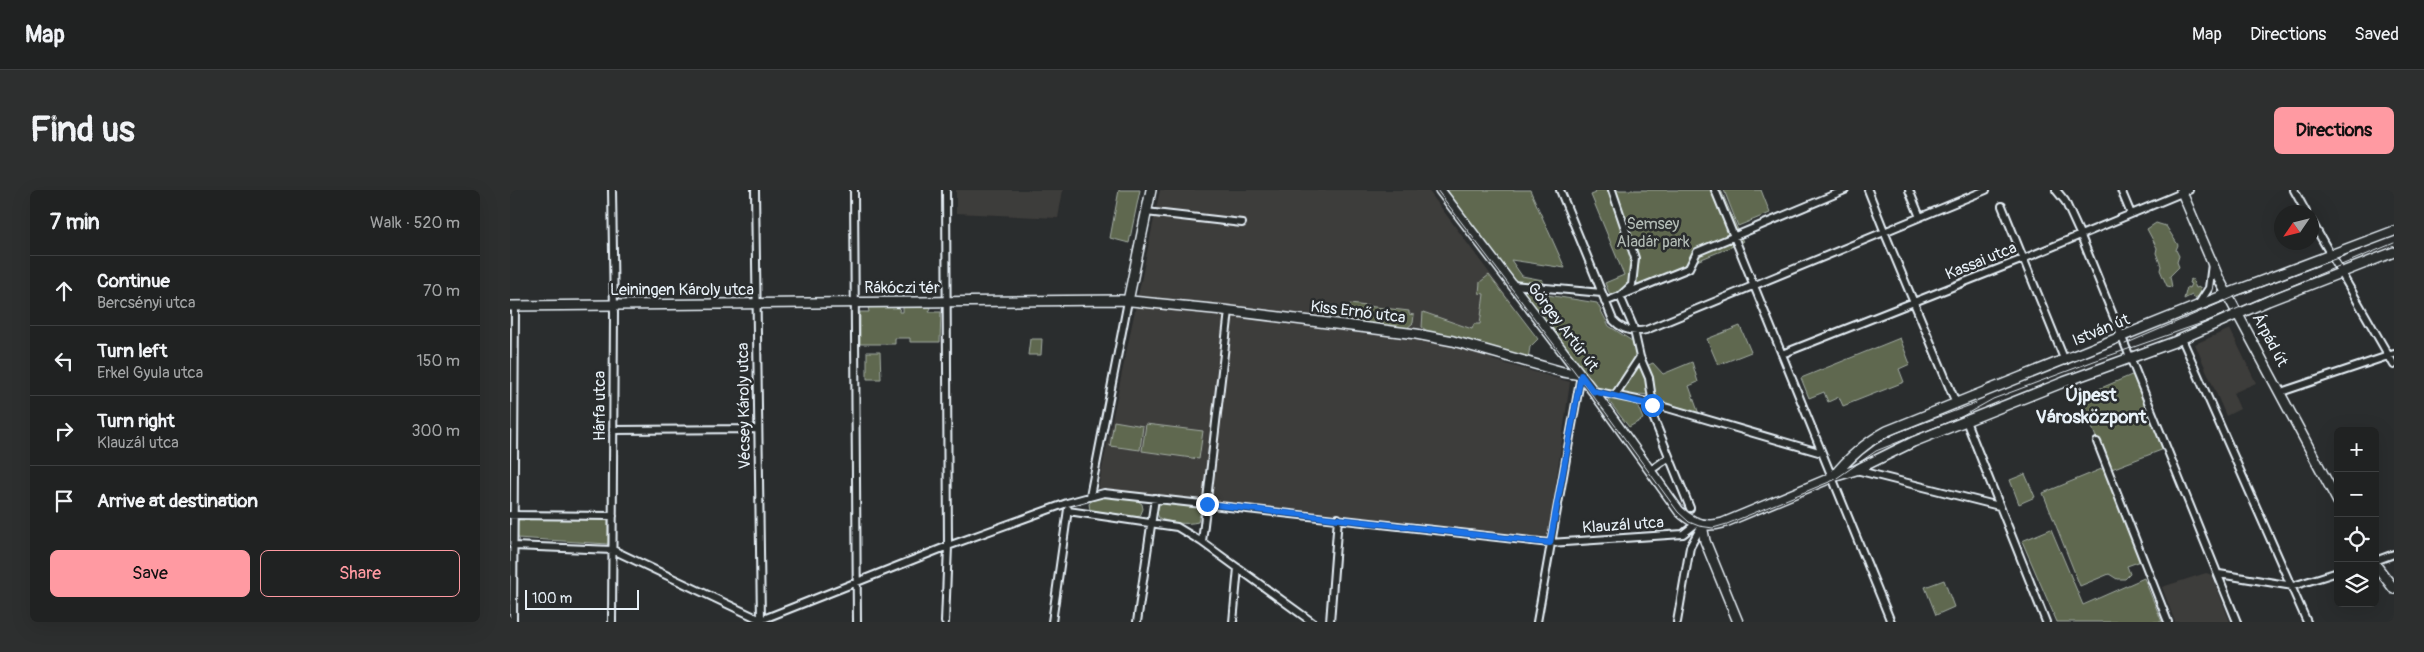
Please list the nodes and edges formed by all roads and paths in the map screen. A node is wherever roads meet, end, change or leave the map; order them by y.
1 (612, 190) edge
2 (755, 190) edge
3 (854, 190) edge
4 (946, 190) edge
5 (1151, 190) edge
6 (1440, 190) edge
7 (1560, 190) edge
8 (1612, 190) edge
9 (1715, 190) edge
10 (1845, 190) edge
11 (1868, 190) edge
12 (1909, 190) edge
13 (1986, 190) edge
14 (2056, 190) edge
15 (2121, 190) edge
16 (2294, 190) edge
17 (2184, 191) edge
18 (2302, 205) edge
19 (2002, 206) dead end
20 (1146, 212) junction
21 (2131, 214) junction
22 (1920, 217) junction
23 (1242, 223) dead end
24 (1883, 228) dead end
25 (2394, 231) edge
26 (2319, 234) edge
27 (1886, 236) dead end
28 (2081, 236) junction
29 (1734, 237) junction
30 (2394, 252) edge
31 (2331, 255) junction
32 (2023, 259) junction
33 (2212, 262) junction
34 (2342, 272) junction
35 (1512, 285) junction
36 (1754, 286) junction
37 (1602, 293) junction
38 (2228, 294) junction
39 (1620, 296) junction
40 (946, 301) junction
41 (1128, 301) junction
42 (1605, 302) junction
43 (854, 303) junction
44 (1914, 303) junction
45 (613, 305) junction
46 (756, 305) junction
47 (513, 306) edge
48 (2194, 309) junction
49 (1229, 311) junction
50 (2239, 313) junction
51 (1634, 332) junction
52 (2122, 337) junction
53 (2182, 339) junction
54 (1782, 354) junction
55 (2392, 355) edge
56 (1640, 357) junction
57 (2130, 359) junction
58 (2065, 361) junction
59 (2394, 365) edge
60 (1581, 375) junction
61 (1593, 391) junction
62 (2281, 392) junction
63 (1615, 395) junction
64 (1956, 403) junction
65 (1650, 404) junction
66 (1966, 421) junction
67 (758, 429) junction
68 (613, 430) junction
69 (2097, 442) dead end
70 (1822, 453) junction
71 (1668, 458) junction
72 (1650, 470) junction
73 (1856, 470) junction
74 (1833, 477) junction
75 (2334, 494) edge
76 (1090, 496) junction
77 (1155, 498) junction
78 (1067, 502) junction
79 (1207, 504) junction
80 (2000, 506) junction
81 (1690, 508) dead end
82 (1068, 511) junction
83 (512, 516) edge
84 (613, 516) junction
85 (1338, 518) junction
86 (1152, 523) junction
87 (1699, 524) junction
88 (1683, 534) junction
89 (1202, 542) junction
90 (1550, 543) junction
91 (513, 546) junction
92 (948, 546) junction
93 (1690, 547) junction
94 (614, 550) junction
95 (2394, 554) edge
96 (2379, 560) edge
97 (1238, 568) junction
98 (2379, 568) edge
99 (2334, 573) edge
100 (2219, 574) junction
101 (857, 581) junction
102 (2292, 586) junction
103 (2394, 589) edge
104 (761, 621) edge
105 (513, 622) edge
106 (612, 622) edge
107 (857, 622) edge
108 (945, 622) edge
109 (1052, 622) edge
110 (1136, 622) edge
111 (1233, 622) edge
112 (1312, 622) edge
113 (1330, 622) edge
114 (1538, 622) edge
115 (1677, 622) edge
116 (1738, 622) edge
117 (1891, 622) edge
118 (2046, 622) edge
119 (2168, 622) edge
120 (2237, 622) edge
121 (2307, 622) edge

1 - 45 street, Hárfa utca
2 - 46 street, Vécsey Károly utca
3 - 43 street
4 - 40 street
5 - 20 street
6 - 35 street, Görgey Artúr út
7 - 37 street
8 - 39 street
9 - 29 street
10 - 29 street
11 - 24 street
12 - 22 street
13 - 22 street
14 - 28 street
15 - 21 street
16 - 18 street
17 - 21 street, Kassai utca
17 - 33 street, Árpád út
19 - 32 street
20 - 23 street
20 - 41 street
21 - 28 street, Kassai utca
22 - 36 street
25 - 31 street, István út
26 - 31 street
27 - 44 street
28 - 32 street, Kassai utca
28 - 52 street
29 - 36 street
29 - 39 street
30 - 34 street, István út
31 - 34 street
31 - 38 street, István út
32 - 44 street, Kassai utca
32 - 58 street
33 - 38 street, Árpád út
33 - 48 street
34 - 50 street, István út
34 - 55 street
35 - 37 street
35 - 60 street, Görgey Artúr út
36 - 51 street
36 - 54 street
37 - 42 street
38 - 48 street, István út
38 - 50 street, Árpád út
39 - 42 street
39 - 51 street
40 - 41 street
40 - 43 street, Rákóczi tér
40 - 92 street, Rákóczi tér
41 - 49 street, Kiss Ernő utca
41 - 76 street
42 - 51 street
43 - 46 street, Leiningen Károly utca
43 - 101 street, Rákóczi tér
44 - 54 street, Kassai utca
44 - 64 street
45 - 46 street, Leiningen Károly utca
45 - 47 street, Leiningen Károly utca
45 - 68 street, Hárfa utca
46 - 67 street, Vécsey Károly utca
47 - 83 street
48 - 52 street, István út
49 - 60 street, Kiss Ernő utca
49 - 79 street
50 - 53 street, István út
50 - 62 street, Árpád út
51 - 56 street
52 - 57 street
52 - 58 street, István út
53 - 57 street, István út
53 - 102 street
54 - 70 street
55 - 59 street
55 - 62 street
56 - 63 street
56 - 65 street
57 - 66 street, István út
57 - 100 street
58 - 64 street, István út
60 - 61 street, Görgey Artúr út
60 - 90 street
61 - 63 street
61 - 72 street, Görgey Artúr út
62 - 75 street, Árpád út
63 - 65 street
64 - 74 street, István út
65 - 70 street
65 - 71 street
66 - 73 street, István út
66 - 80 street
67 - 68 street
67 - 104 street, Vécsey Károly utca
68 - 84 street, Hárfa utca
69 - 119 street
70 - 74 street
71 - 72 street
71 - 81 street
72 - 87 street, Görgey Artúr út
73 - 74 street, István út
73 - 80 street
74 - 87 street, István út
74 - 117 street
76 - 77 street, Klauzál utca
76 - 78 street, Klauzál utca
77 - 79 street, Klauzál utca
77 - 86 street
78 - 82 street
78 - 92 street, Klauzál utca
79 - 85 street, Klauzál utca
79 - 89 street
80 - 118 street
82 - 86 street
82 - 109 street
83 - 84 street
83 - 91 street
84 - 94 street, Hárfa utca
85 - 90 street, Klauzál utca
85 - 113 street
86 - 89 street
86 - 110 street
87 - 88 street, Klauzál utca
87 - 93 street
87 - 116 street
88 - 90 street, Klauzál utca
88 - 93 street, Klauzál utca
89 - 97 street
90 - 114 street
91 - 94 street
91 - 105 street
92 - 101 street, Klauzál utca
92 - 108 street, Rákóczi tér
93 - 115 street
94 - 104 street
94 - 106 street, Hárfa utca
95 - 96 street
97 - 111 street
97 - 112 street
98 - 103 street
99 - 102 street
100 - 102 street
100 - 120 street
101 - 104 street, Klauzál utca
101 - 107 street, Rákóczi tér
102 - 121 street

